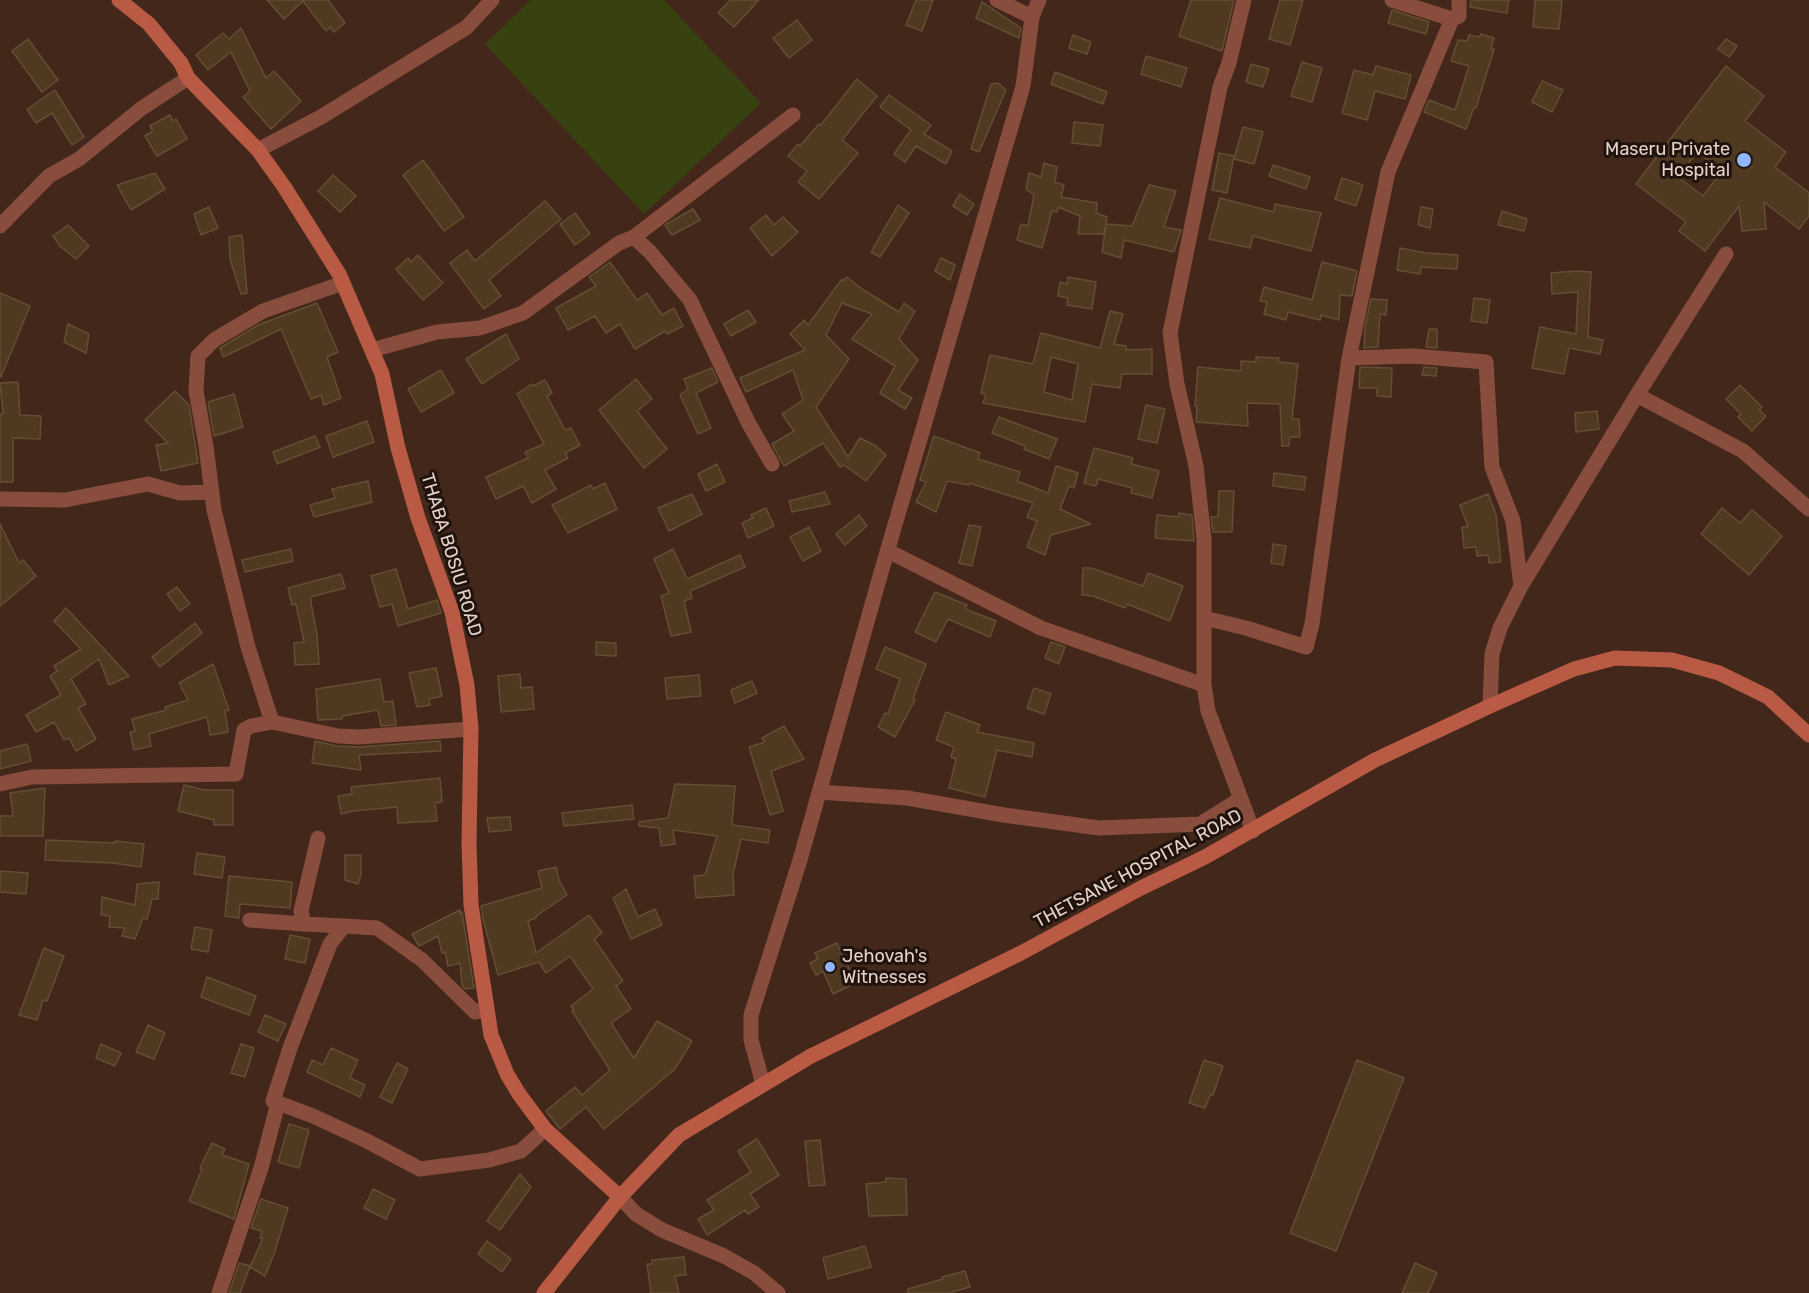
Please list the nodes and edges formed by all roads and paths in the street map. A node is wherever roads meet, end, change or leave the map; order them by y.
1 (119, 0) edge
2 (492, 0) edge
3 (997, 0) edge
4 (1039, 0) edge
5 (1244, 0) edge
6 (1392, 0) edge
7 (1460, 0) edge
8 (1032, 17) junction
9 (1452, 20) junction
10 (188, 78) junction
11 (793, 115) dead end
12 (258, 150) junction
13 (0, 226) edge
14 (634, 237) junction
15 (1726, 254) dead end
16 (343, 283) junction
17 (372, 350) junction
18 (1349, 358) junction
19 (1637, 395) junction
20 (772, 464) dead end
21 (212, 492) junction
22 (0, 499) edge
23 (1809, 509) edge
24 (888, 551) junction
25 (1521, 586) junction
26 (1204, 618) junction
27 (1204, 685) junction
28 (1490, 706) junction
29 (272, 722) junction
30 (471, 729) junction
31 (1809, 735) edge
32 (0, 784) edge
33 (819, 792) junction
34 (1240, 799) junction
35 (1253, 831) junction
36 (318, 838) dead end
37 (250, 920) dead end
38 (304, 924) junction
39 (344, 926) junction
40 (486, 1009) junction
41 (763, 1084) junction
42 (279, 1103) junction
43 (545, 1129) junction
44 (620, 1197) junction
45 (219, 1293) edge
46 (544, 1293) edge
47 (778, 1293) edge

1 - 10 main road, THABA BOSIU ROAD
2 - 12 street
3 - 8 street
4 - 8 street
5 - 26 street
6 - 9 street
7 - 9 street
8 - 24 street
9 - 18 street
10 - 12 main road, THABA BOSIU ROAD
10 - 13 street
11 - 14 street
12 - 16 main road, THABA BOSIU ROAD
14 - 17 street
14 - 20 street
15 - 19 street
16 - 17 main road, THABA BOSIU ROAD
16 - 21 street
17 - 30 main road, THABA BOSIU ROAD
18 - 25 street
18 - 26 street
19 - 23 street
19 - 25 street
21 - 22 street
21 - 29 street
24 - 27 street
24 - 33 street
25 - 28 street
26 - 27 street
27 - 34 street
28 - 31 main road, THETSANE HOSPITAL ROAD
28 - 35 main road, THETSANE HOSPITAL ROAD
29 - 30 street
29 - 32 street
30 - 40 main road, THABA BOSIU ROAD
33 - 34 street
33 - 41 street
34 - 35 street
35 - 41 main road, THETSANE HOSPITAL ROAD
36 - 38 street
37 - 38 street
38 - 39 street
39 - 40 street
39 - 42 street
40 - 43 main road, THABA BOSIU ROAD
41 - 44 main road, THETSANE HOSPITAL ROAD
42 - 43 street
42 - 45 street
43 - 44 main road, THABA BOSIU ROAD
44 - 46 main road, THETSANE HOSPITAL ROAD
44 - 47 street

